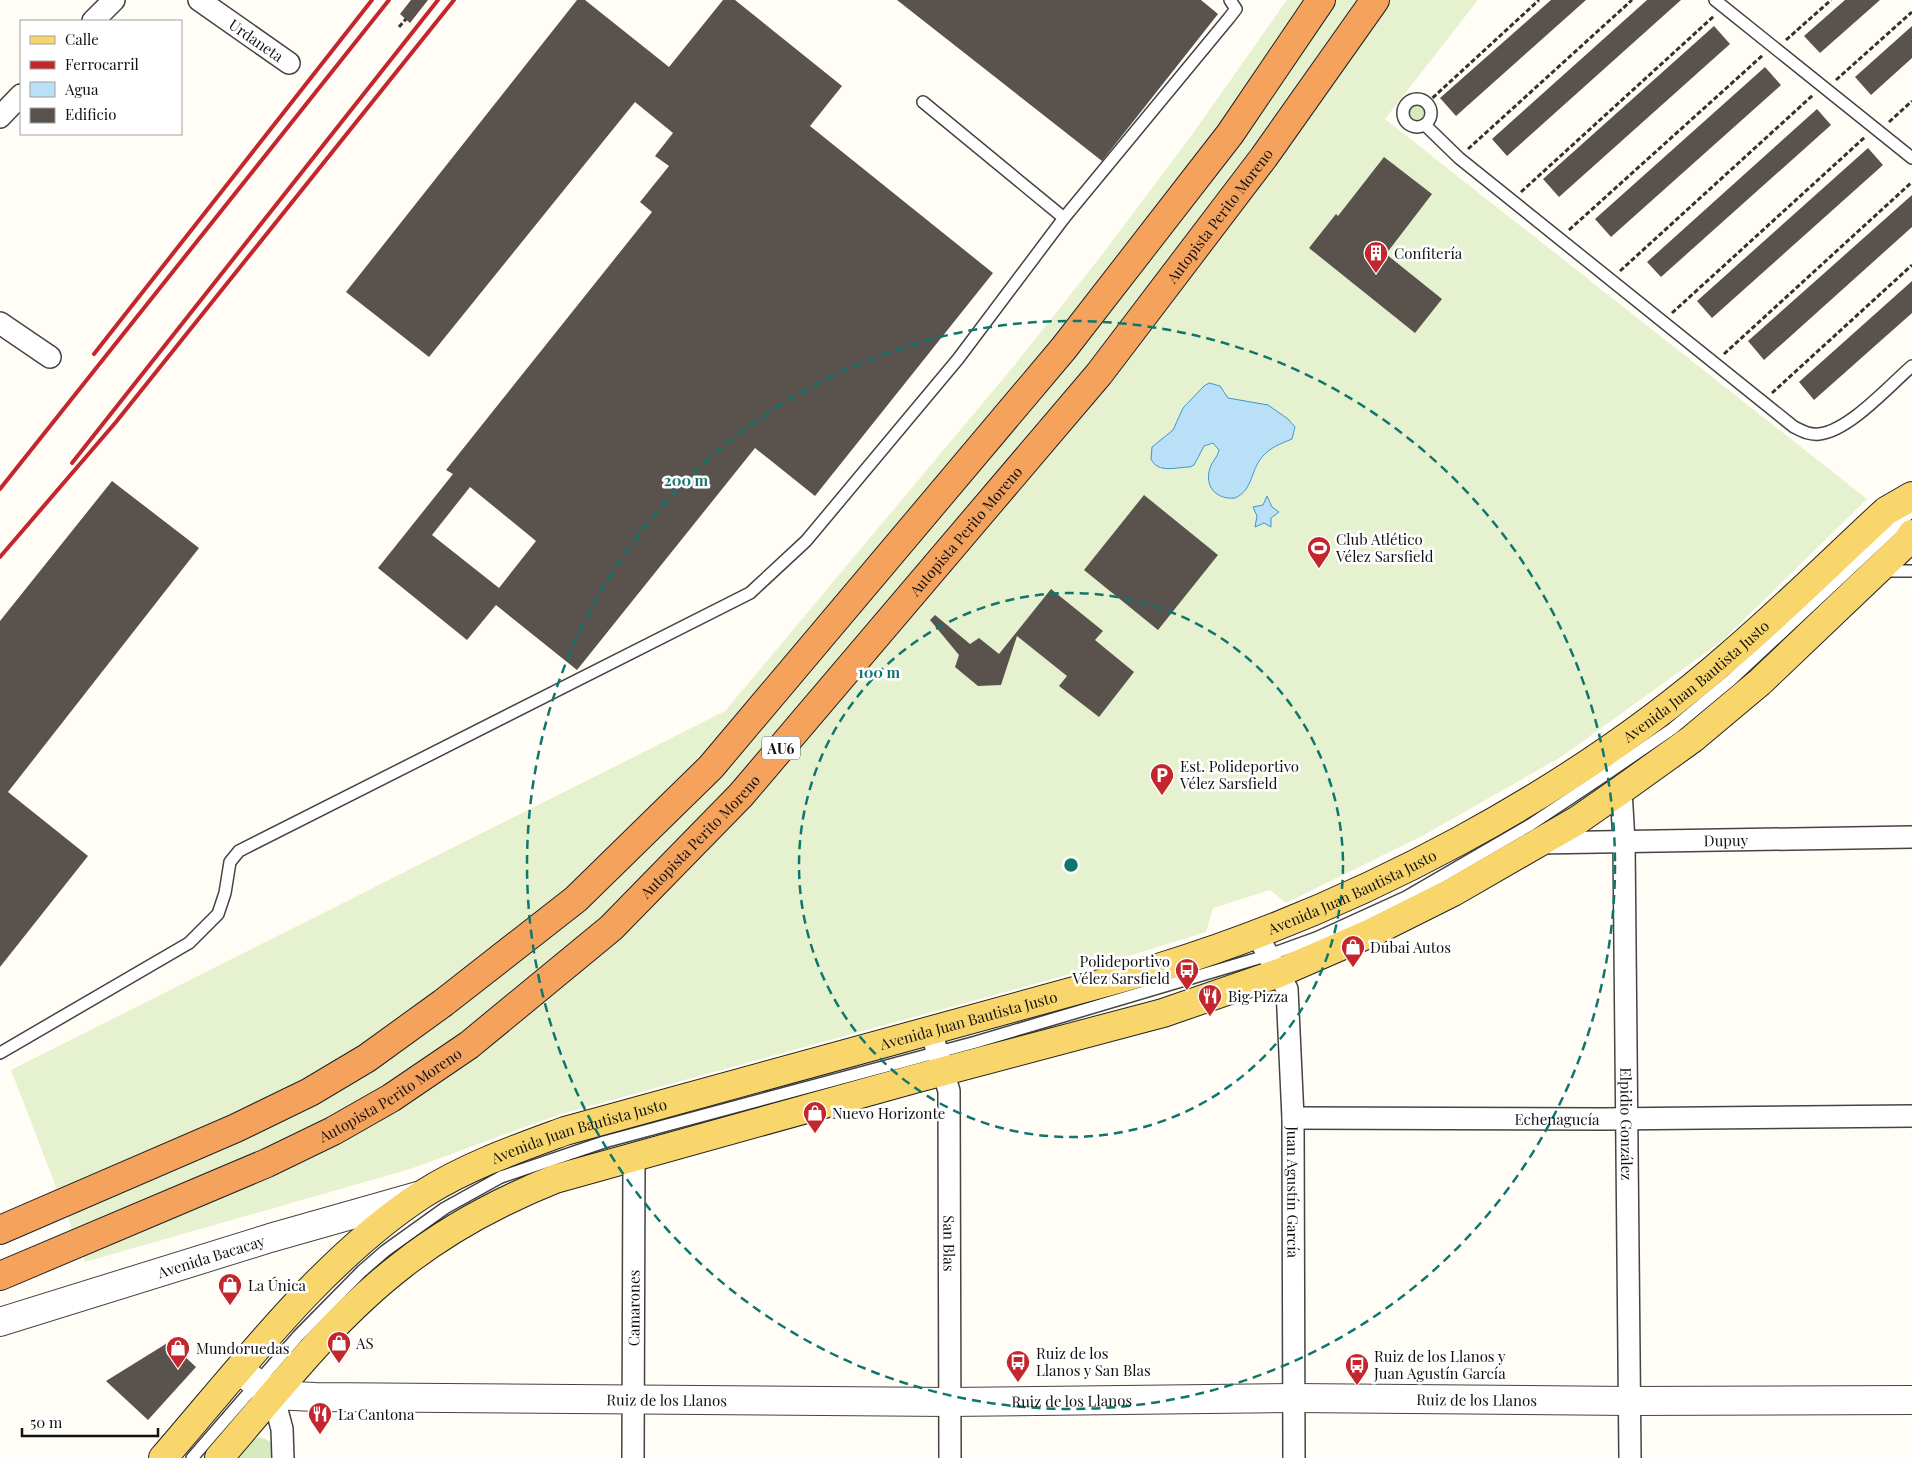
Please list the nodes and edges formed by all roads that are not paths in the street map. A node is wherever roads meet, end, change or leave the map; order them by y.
1 (114, 0) edge
2 (199, 0) edge
3 (1230, 0) edge
4 (1321, 0) edge
5 (1375, 0) edge
6 (1720, 3) edge
7 (94, 20) edge
8 (288, 63) dead end
9 (20, 96) edge
10 (923, 102) dead end
11 (0, 116) edge
12 (1424, 125) junction
13 (1912, 158) edge
14 (1064, 218) junction
15 (0, 323) edge
16 (50, 357) dead end
17 (1912, 366) edge
18 (1912, 496) edge
19 (1912, 512) edge
20 (1912, 534) edge
21 (1877, 571) junction
22 (1912, 571) edge
23 (1621, 790) junction
24 (1912, 837) edge
25 (1624, 842) junction
26 (1538, 843) junction
27 (1268, 954) junction
28 (937, 1051) junction
29 (0, 1053) edge
30 (1912, 1116) edge
31 (1293, 1118) junction
32 (1627, 1119) junction
33 (634, 1157) junction
34 (424, 1194) junction
35 (0, 1230) edge
36 (0, 1276) edge
37 (0, 1322) edge
38 (257, 1383) junction
39 (632, 1398) junction
40 (1294, 1398) junction
41 (1912, 1400) edge
42 (1630, 1401) junction
43 (949, 1402) junction
44 (163, 1458) edge
45 (192, 1458) edge
46 (219, 1458) edge
47 (284, 1458) edge
48 (633, 1458) edge
49 (950, 1458) edge
50 (1294, 1458) edge
51 (1630, 1458) edge

1 - 7 street
2 - 8 street, Urdaneta
3 - 14 lane
4 - 35 highway, AU6
5 - 36 highway, Autopista Perito Moreno / AU6
6 - 13 lane
9 - 11 street
10 - 14 lane
12 - 12 lane
12 - 17 lane
14 - 29 lane
15 - 16 street
18 - 27 main road, Avenida Juan Bautista Justo
19 - 27 lane
20 - 21 main road, Avenida Juan Bautista Justo
21 - 22 lane
21 - 23 main road, Avenida Juan Bautista Justo
23 - 25 street, Elpidio González
23 - 26 main road, Avenida Juan Bautista Justo
24 - 25 street, Dupuy
25 - 26 street, Dupuy
25 - 32 street, Elpidio González
26 - 27 main road, Avenida Juan Bautista Justo
27 - 28 main road, Avenida Juan Bautista Justo
27 - 28 main road, Avenida Juan Bautista Justo
27 - 31 street, Juan Agustín García
28 - 33 main road, Avenida Juan Bautista Justo
28 - 34 main road, Avenida Juan Bautista Justo
28 - 38 lane
28 - 43 street, San Blas
30 - 32 street, Echenagucía
31 - 32 street, Echenagucía
31 - 40 street, Juan Agustín García
32 - 42 street, Elpidio González
33 - 38 main road, Avenida Juan Bautista Justo
33 - 39 street, Camarones
34 - 37 street, Avenida Bacacay
34 - 38 main road, Avenida Juan Bautista Justo
38 - 39 street, Ruiz de los Llanos
38 - 44 main road, Avenida Juan Bautista Justo
38 - 45 lane
38 - 46 main road, Avenida Juan Bautista Justo
38 - 47 street
39 - 43 street, Ruiz de los Llanos
39 - 48 street, Camarones
40 - 42 street, Ruiz de los Llanos
40 - 43 street, Ruiz de los Llanos
40 - 50 street, Juan Agustín García
41 - 42 street, Ruiz de los Llanos
42 - 51 street, Elpidio González
43 - 49 street, San Blas

